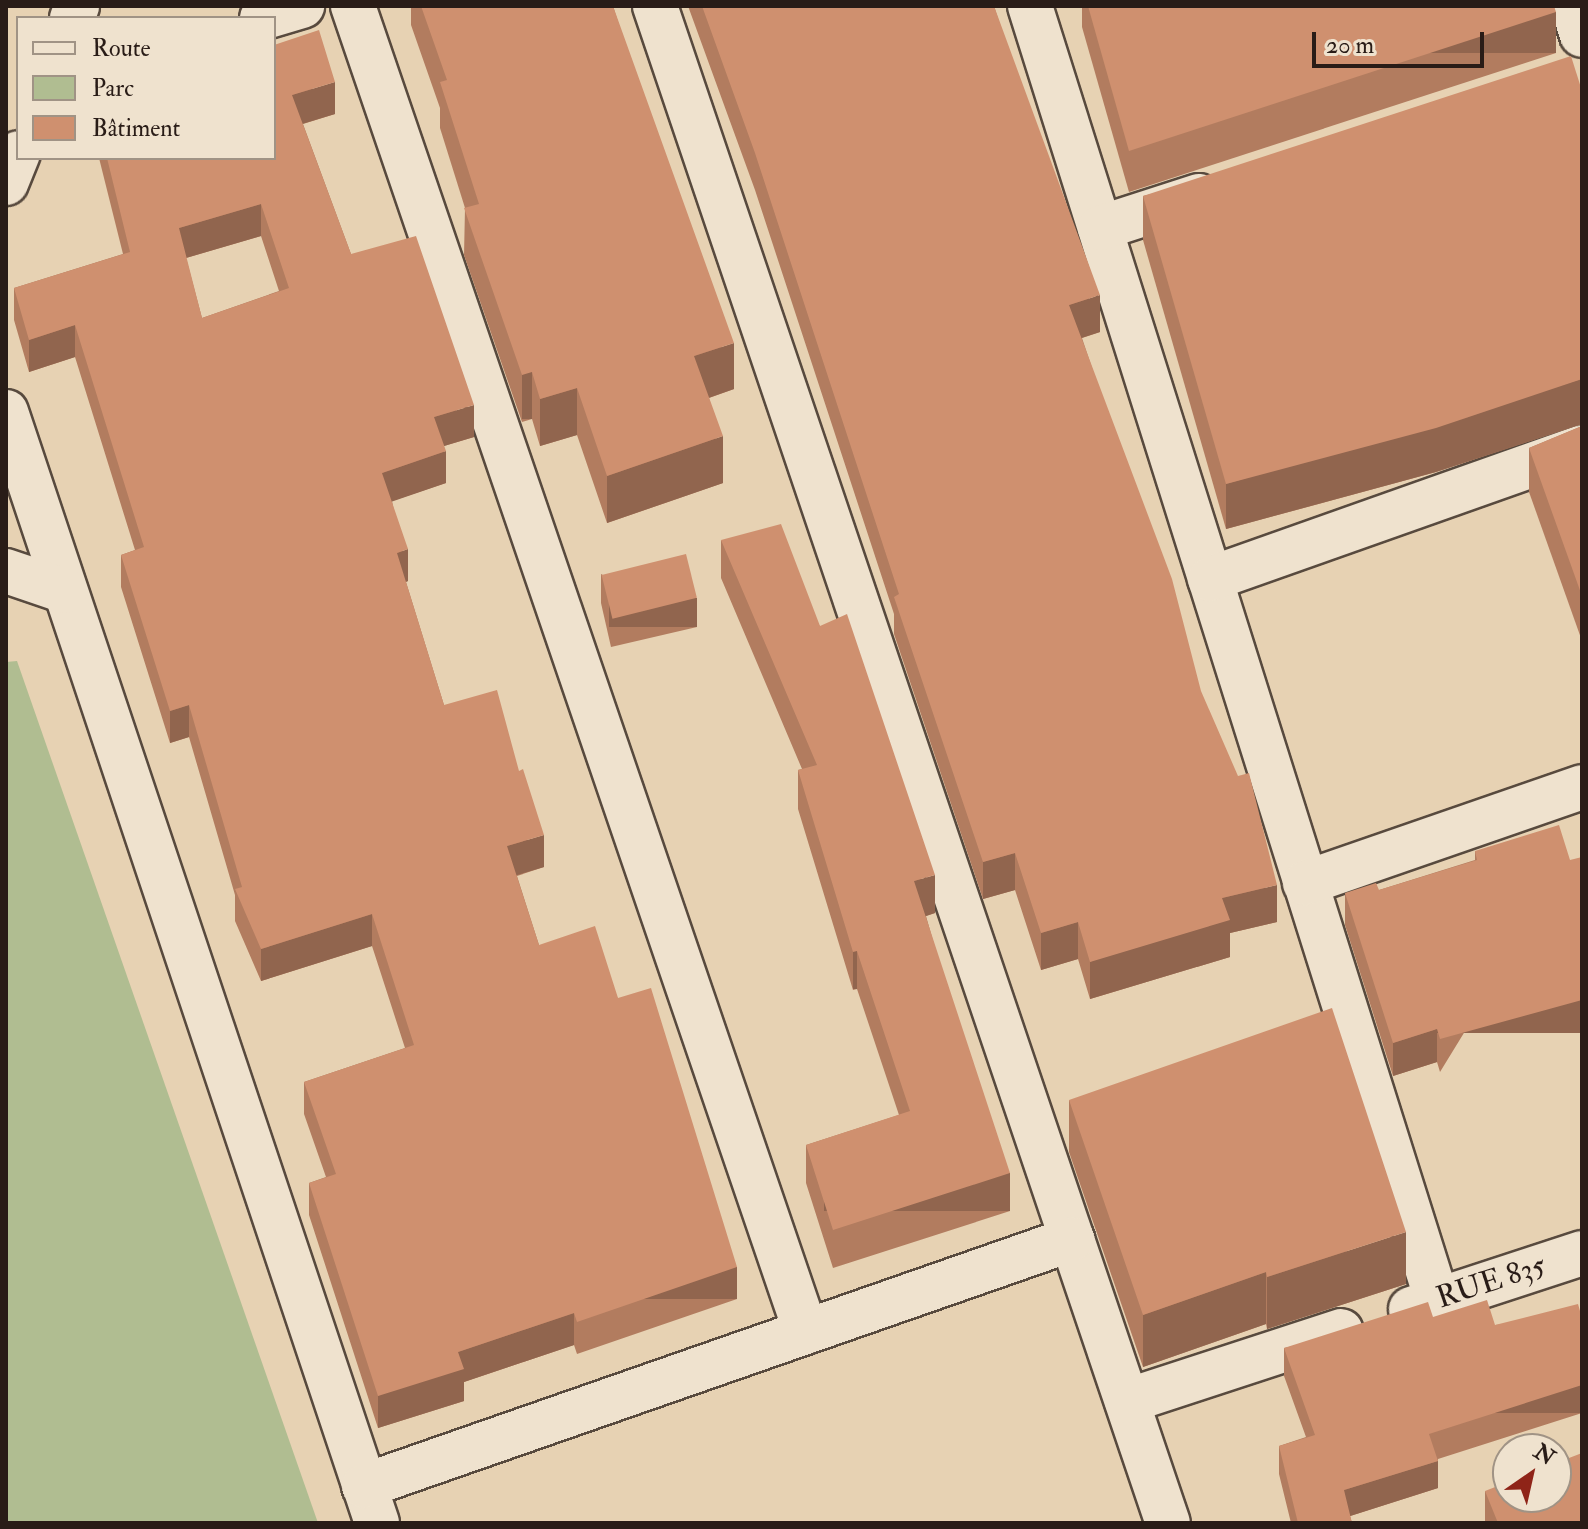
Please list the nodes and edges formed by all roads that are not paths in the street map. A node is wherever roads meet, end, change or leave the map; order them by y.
1 (302, 6) edge
2 (353, 6) edge
3 (655, 6) edge
4 (1030, 6) edge
5 (1573, 6) edge
6 (269, 16) edge
7 (1582, 35) edge
8 (16, 158) edge
9 (6, 183) edge
10 (1236, 184) edge
11 (1100, 228) junction
12 (6, 412) edge
13 (1582, 447) edge
14 (6, 571) edge
15 (1210, 579) junction
16 (65, 591) junction
17 (1582, 787) edge
18 (1305, 883) junction
19 (1072, 1239) junction
20 (1582, 1253) edge
21 (1437, 1300) junction
22 (806, 1332) junction
23 (1127, 1401) junction
24 (370, 1505) edge
25 (1168, 1523) edge

1 - 6 street
2 - 22 street
3 - 19 street
4 - 11 street
5 - 7 street
8 - 9 street
10 - 11 street
11 - 15 street
12 - 16 street
13 - 15 street
14 - 16 street
15 - 18 street
16 - 24 street
17 - 18 street
18 - 21 street
19 - 22 street
19 - 23 street
20 - 21 street, RUE 835
21 - 23 street, RUE 835
22 - 24 street
23 - 25 street

